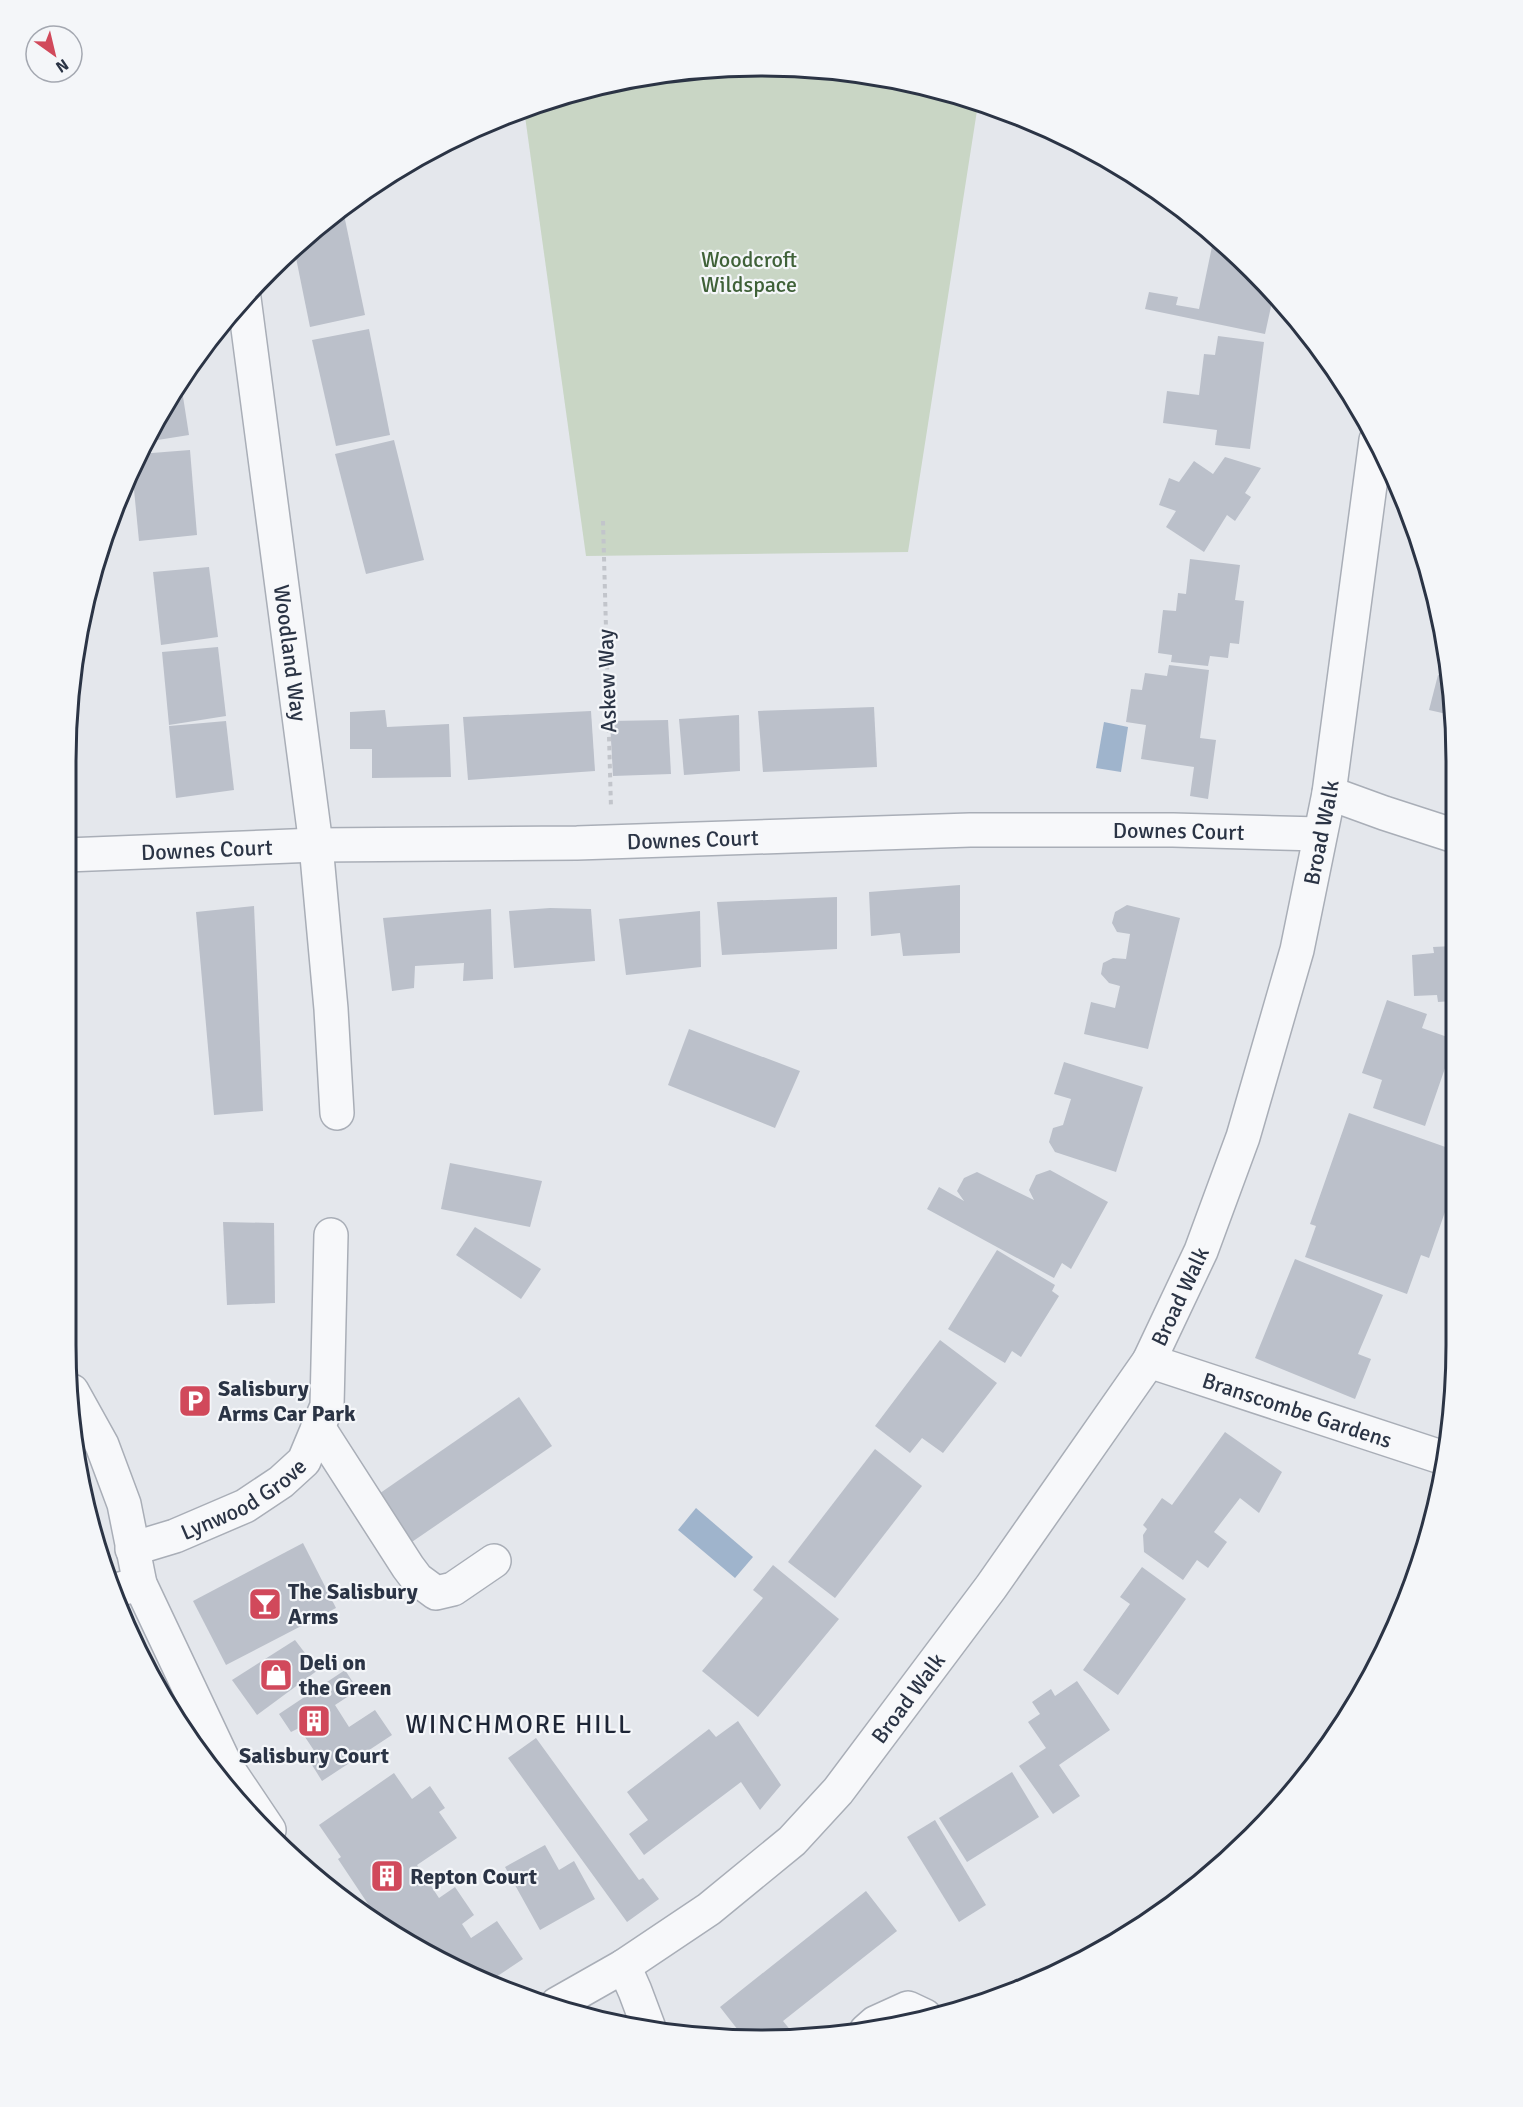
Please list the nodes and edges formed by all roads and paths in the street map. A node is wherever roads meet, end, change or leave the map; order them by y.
1 (246, 310) edge
2 (1374, 455) edge
3 (603, 521) dead end
4 (1329, 793) junction
5 (1446, 833) edge
6 (1320, 834) junction
7 (612, 842) junction
8 (316, 845) junction
9 (76, 855) edge
10 (337, 1113) dead end
11 (331, 1235) dead end
12 (1149, 1361) junction
13 (79, 1404) edge
14 (318, 1427) junction
15 (1437, 1456) edge
16 (132, 1549) junction
17 (494, 1561) dead end
18 (126, 1587) edge
19 (184, 1713) edge
20 (207, 1729) junction
21 (249, 1800) edge
22 (624, 1966) junction
23 (563, 2001) edge
24 (917, 2012) edge
25 (884, 2019) edge
26 (646, 2020) edge

1 - 8 street, Woodland Way
2 - 4 street, Broad Walk
3 - 7 path, Askew Way
4 - 5 street
4 - 6 street, Broad Walk
6 - 7 street, Downes Court
6 - 12 street, Broad Walk
7 - 8 street, Downes Court
8 - 9 street, Downes Court
8 - 10 street, Woodland Way
11 - 14 street, Lynwood Grove
12 - 15 street, Branscombe Gardens
12 - 22 street, Broad Walk
13 - 16 street
14 - 16 street, Lynwood Grove
14 - 17 street
16 - 18 street
18 - 20 street
19 - 20 street
20 - 21 street
22 - 23 street, Broad Walk
22 - 26 street
24 - 25 street

